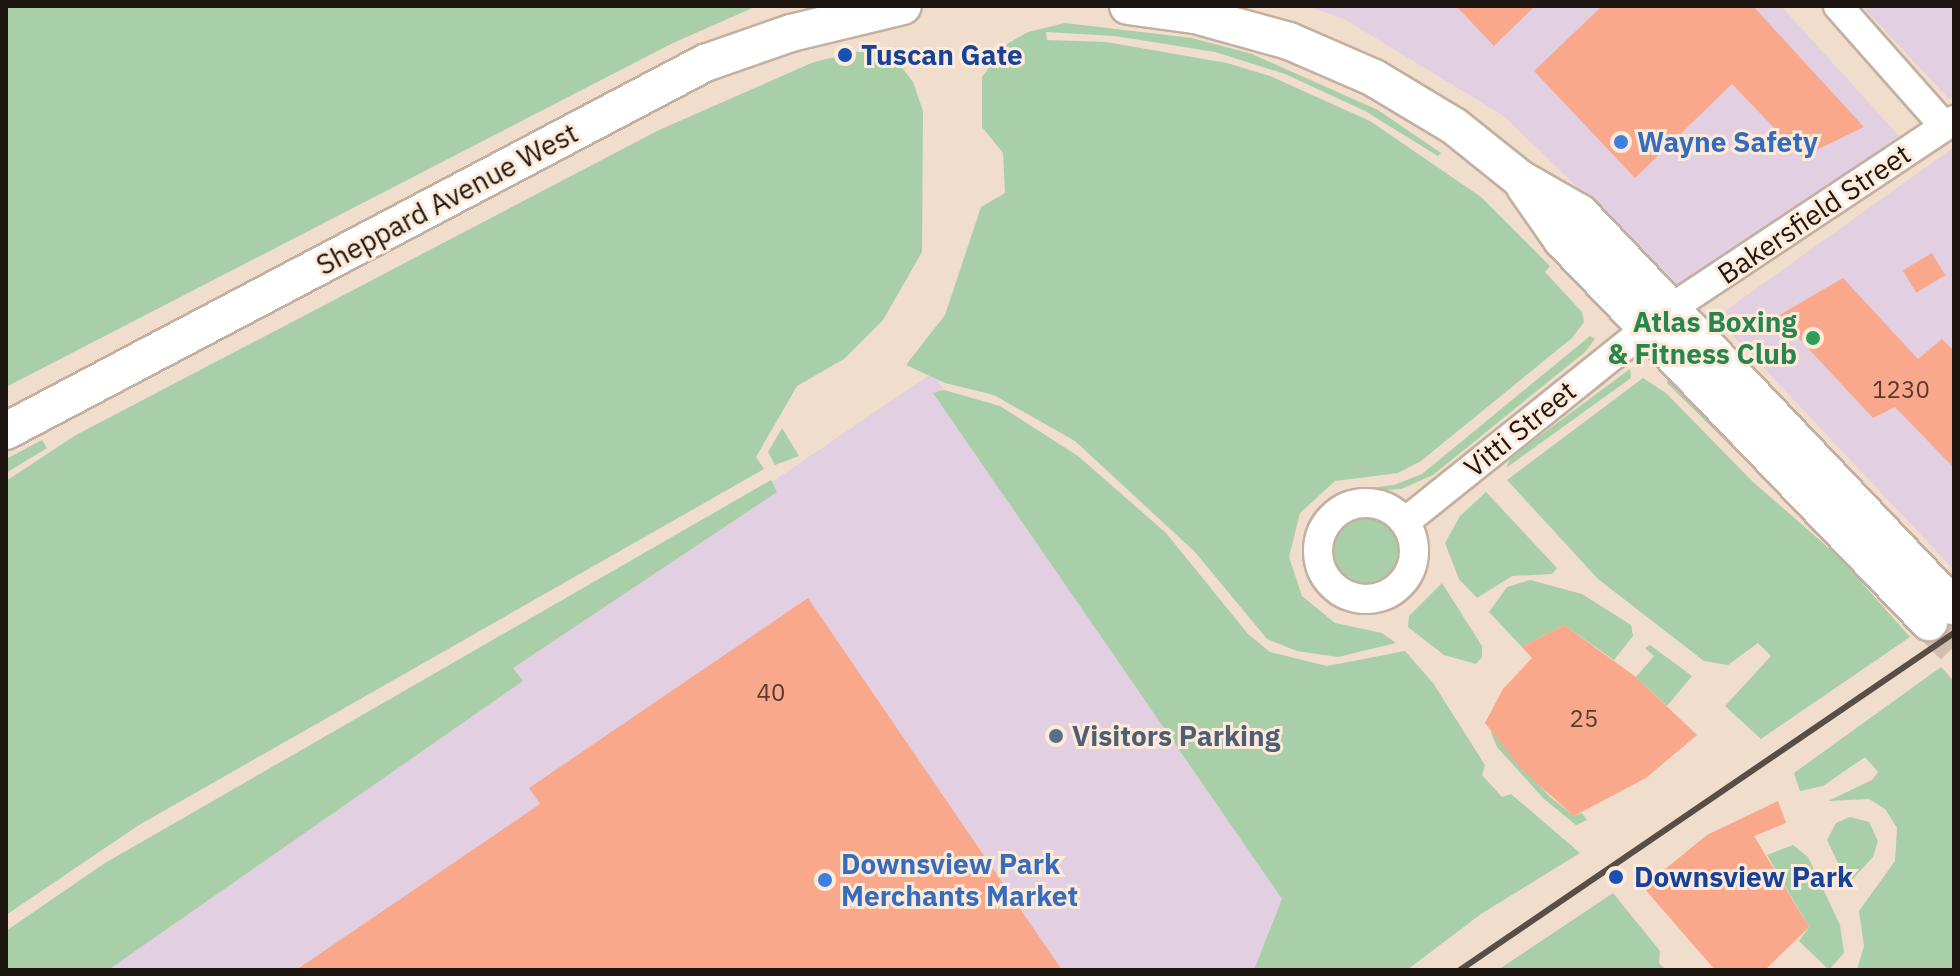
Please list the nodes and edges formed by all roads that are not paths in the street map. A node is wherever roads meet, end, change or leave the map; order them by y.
1 (903, 6) edge
2 (1128, 6) edge
3 (1838, 6) edge
4 (1949, 123) edge
5 (1661, 317) junction
6 (6, 431) edge
7 (1405, 522) dead end
8 (1941, 614) tunnel mouth

1 - 6 main road, Sheppard Avenue West
2 - 5 main road
3 - 4 street
4 - 5 street, Bakersfield Street
5 - 7 street, Vitti Street
5 - 8 main road

